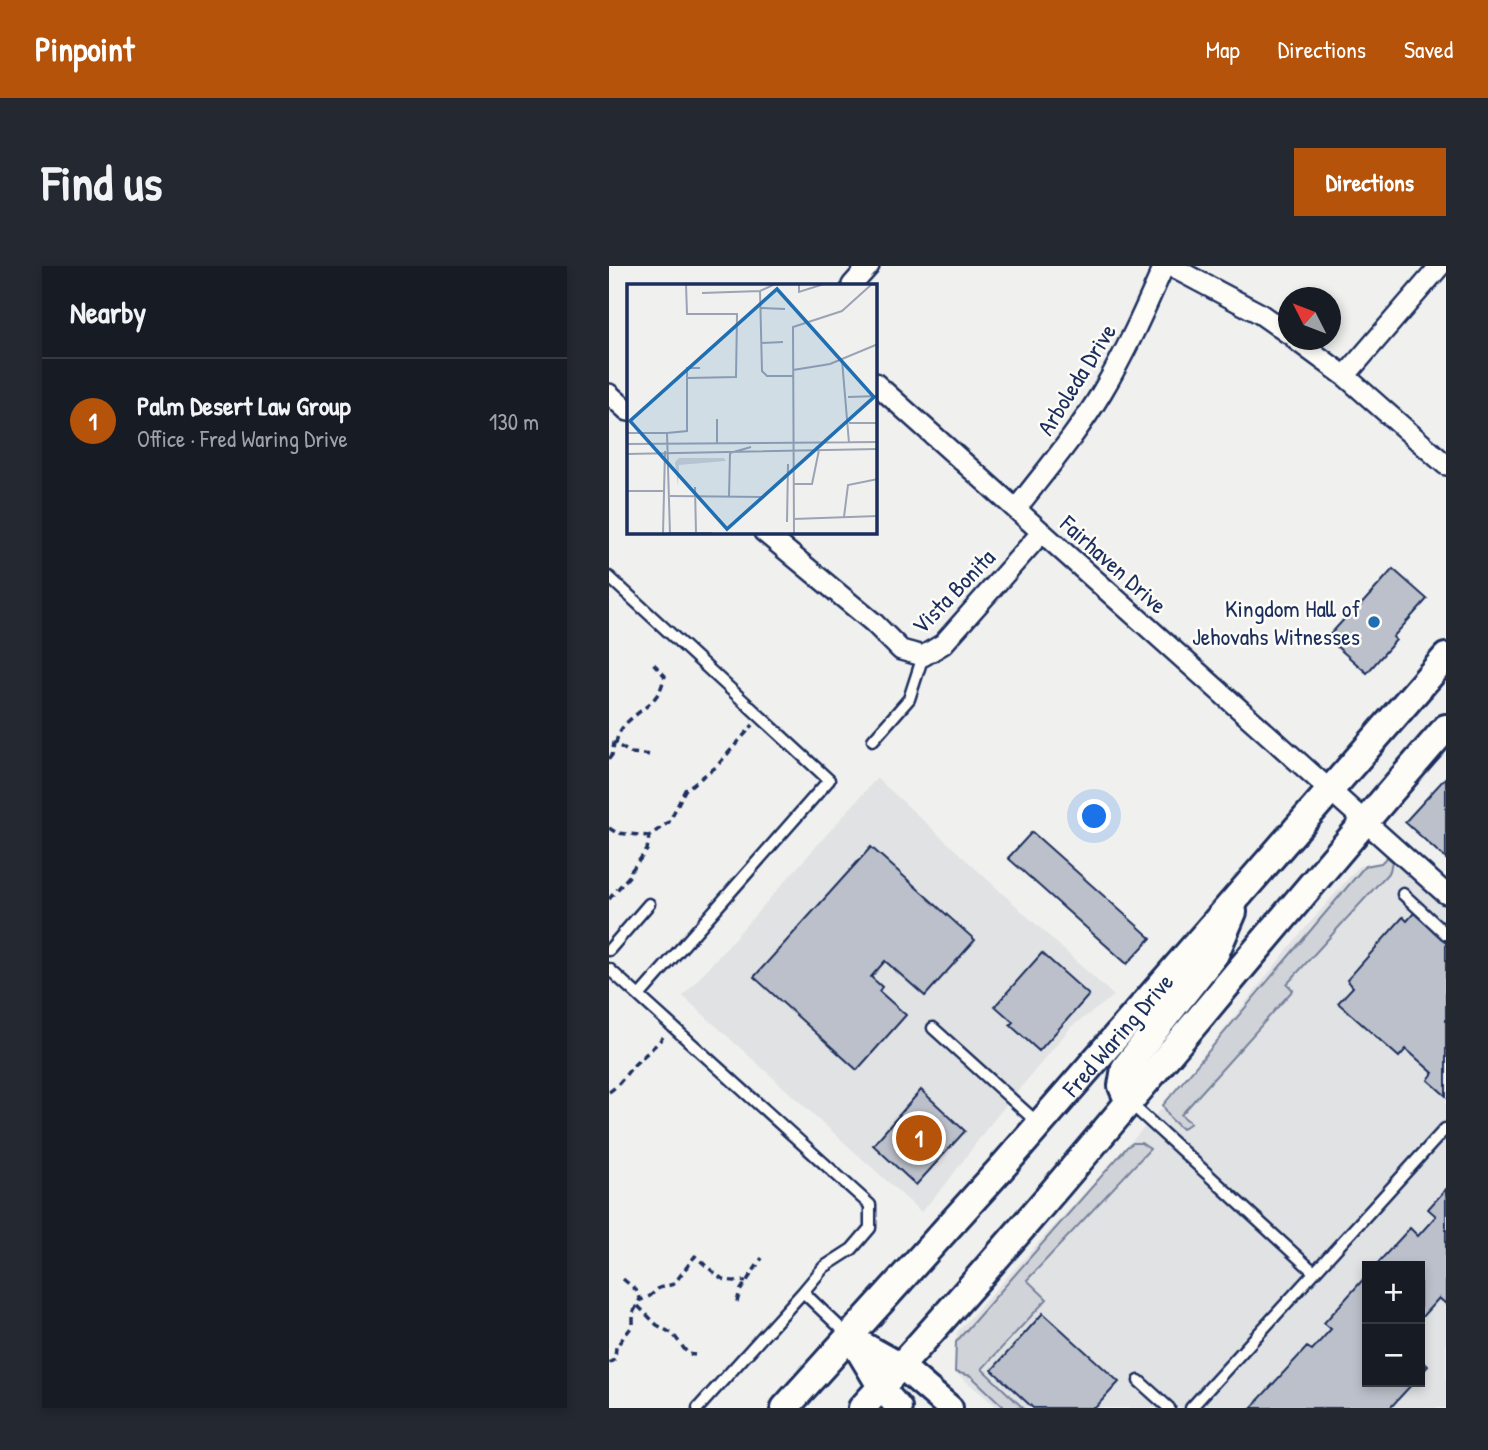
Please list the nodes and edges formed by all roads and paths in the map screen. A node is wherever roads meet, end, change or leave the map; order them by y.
1 (869, 266) edge
2 (1164, 266) edge
3 (1170, 266) edge
4 (1440, 266) edge
5 (853, 284) edge
6 (1278, 326) edge
7 (1310, 350) edge
8 (1345, 376) junction
9 (877, 385) edge
10 (609, 394) edge
11 (627, 408) edge
12 (1446, 465) edge
13 (1016, 509) junction
14 (1042, 532) junction
15 (775, 536) edge
16 (609, 578) edge
17 (923, 656) junction
18 (1446, 657) edge
19 (652, 662) dead end
20 (760, 717) junction
21 (1446, 727) edge
22 (873, 740) dead end
23 (616, 744) junction
24 (652, 755) dead end
25 (609, 759) edge
26 (1329, 790) junction
27 (1364, 821) junction
28 (609, 828) edge
29 (649, 836) junction
30 (1242, 891) junction
31 (1403, 894) dead end
32 (1446, 894) edge
33 (609, 899) edge
34 (649, 904) dead end
35 (1446, 934) edge
36 (609, 950) edge
37 (609, 969) edge
38 (639, 996) junction
39 (672, 1026) junction
40 (933, 1028) dead end
41 (609, 1092) edge
42 (1129, 1102) junction
43 (1040, 1124) junction
44 (1445, 1129) edge
45 (762, 1258) dead end
46 (1314, 1272) junction
47 (623, 1279) dead end
48 (746, 1282) junction
49 (803, 1293) junction
50 (640, 1299) junction
51 (737, 1302) dead end
52 (638, 1306) junction
53 (851, 1338) junction
54 (695, 1355) dead end
55 (609, 1363) edge
56 (901, 1366) junction
57 (1139, 1381) dead end
58 (881, 1388) junction
59 (698, 1408) edge
60 (785, 1408) edge
61 (862, 1408) edge
62 (899, 1408) edge
63 (950, 1408) edge
64 (1169, 1408) edge
65 (1191, 1408) edge

1 - 5 street
2 - 13 street, Arboleda Drive
3 - 6 street
4 - 8 street
7 - 8 street
8 - 12 street
9 - 13 street, Fairhaven Drive
10 - 11 street
13 - 14 street, Fairhaven Drive
14 - 17 street, Vista Bonita
14 - 26 street, Fairhaven Drive
15 - 17 street, Vista Bonita
16 - 20 lane
17 - 22 lane
18 - 26 main road, Fred Waring Drive
19 - 23 path
20 - 29 path
20 - 38 lane
21 - 27 main road, Fred Waring Drive
23 - 24 path
23 - 25 path
26 - 27 street, Fairhaven Drive
26 - 30 main road, Fred Waring Drive
27 - 32 street, Fairhaven Drive
27 - 42 main road, Fred Waring Drive
28 - 29 path
29 - 33 path
30 - 42 main road
30 - 43 main road, Fred Waring Drive
31 - 35 lane
34 - 36 lane
37 - 38 lane
38 - 39 lane
39 - 41 path
39 - 49 lane
40 - 43 lane
42 - 46 lane
42 - 56 main road, Fred Waring Drive
43 - 53 main road, Fred Waring Drive
44 - 46 lane
45 - 48 path
46 - 65 lane
47 - 50 path
48 - 50 path
48 - 51 path
49 - 53 lane
49 - 59 lane
50 - 52 path
52 - 54 path
52 - 55 path
53 - 56 street
53 - 58 street
53 - 60 main road, Fred Waring Drive
56 - 58 main road, Fred Waring Drive
56 - 63 street
57 - 64 lane
58 - 61 main road, Fred Waring Drive
58 - 62 street

